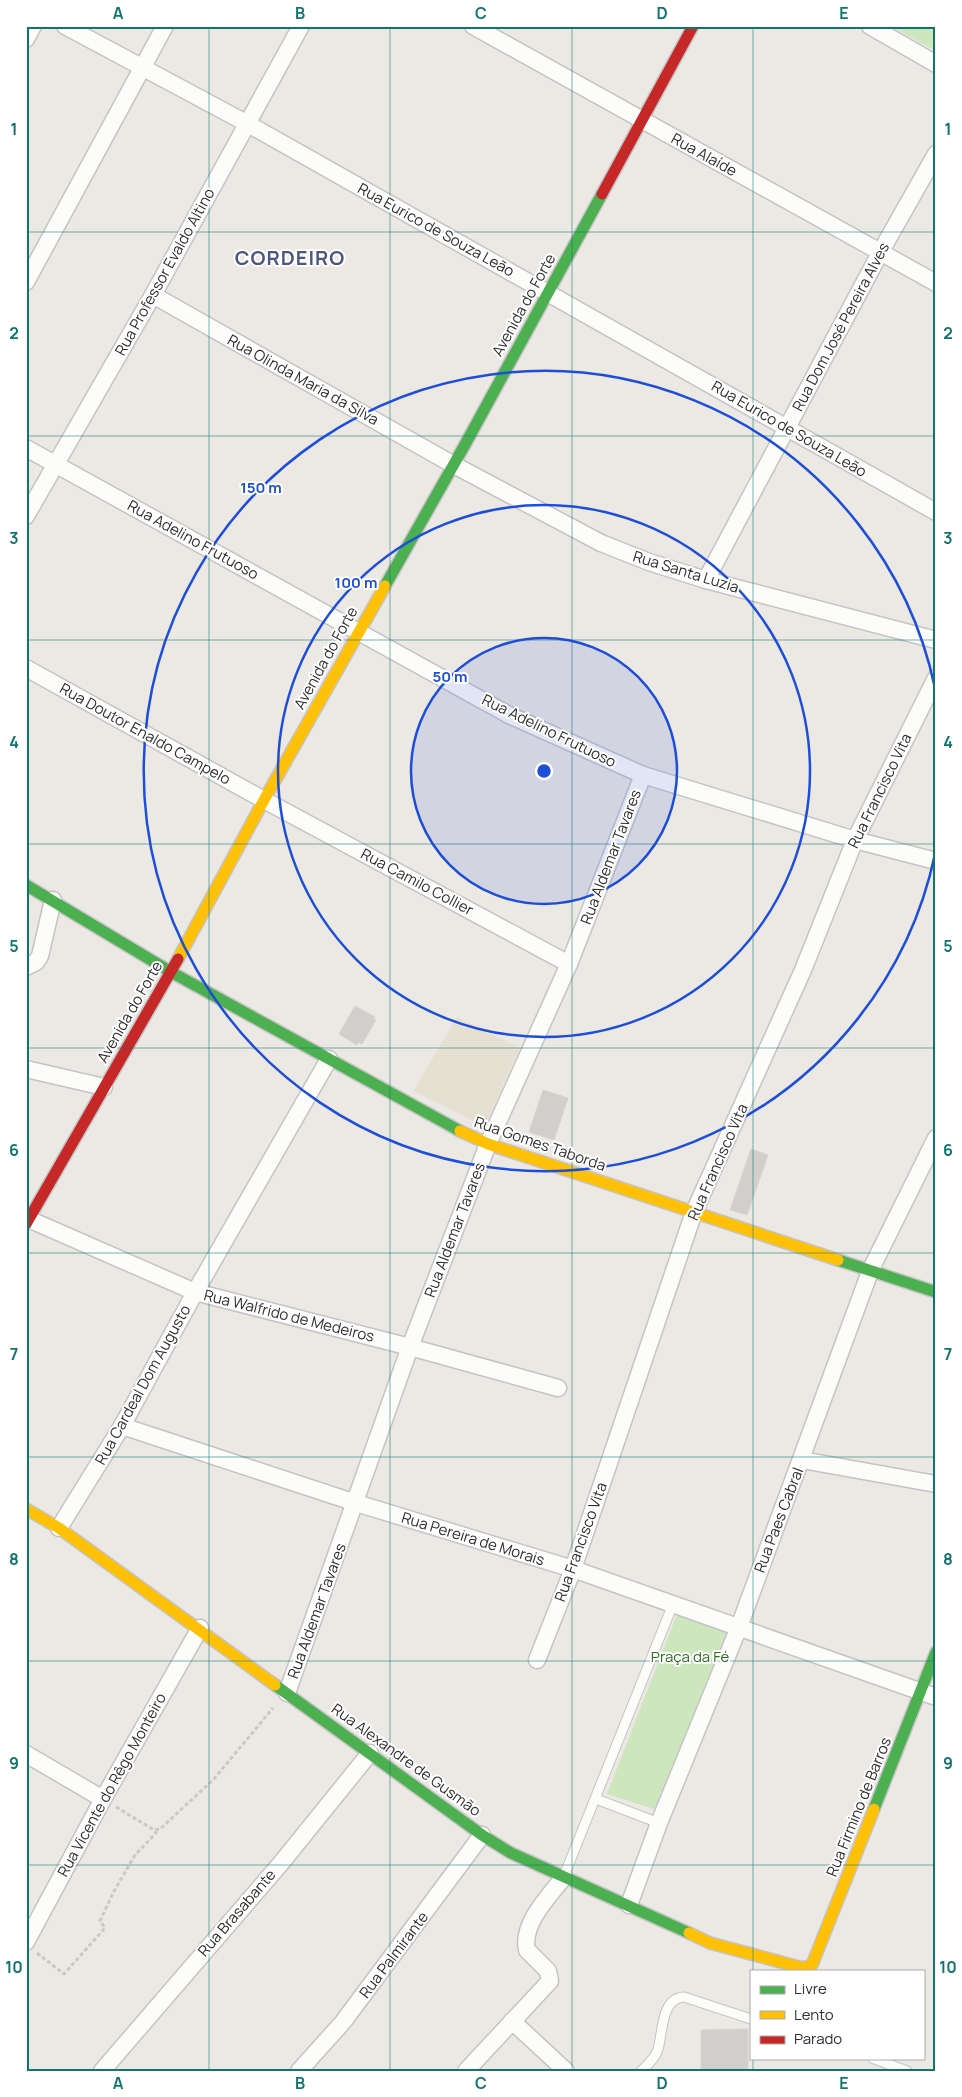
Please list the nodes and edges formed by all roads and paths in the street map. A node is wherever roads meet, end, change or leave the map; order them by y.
1 (33, 26) edge
2 (65, 26) edge
3 (166, 26) edge
4 (301, 26) edge
5 (473, 26) edge
6 (693, 26) edge
7 (870, 26) edge
8 (26, 39) edge
9 (936, 64) edge
10 (143, 67) junction
11 (642, 121) junction
12 (248, 124) junction
13 (936, 154) edge
14 (880, 253) junction
15 (26, 282) edge
16 (936, 283) edge
17 (548, 292) junction
18 (153, 295) junction
19 (786, 429) junction
20 (26, 448) edge
21 (54, 464) junction
22 (452, 464) junction
23 (936, 512) edge
24 (26, 516) edge
25 (706, 580) junction
26 (358, 631) junction
27 (936, 640) edge
28 (26, 668) edge
29 (936, 678) edge
30 (643, 775) junction
31 (264, 800) junction
32 (855, 840) junction
33 (936, 861) edge
34 (26, 885) edge
35 (53, 900) junction
36 (569, 964) junction
37 (26, 967) edge
38 (171, 972) junction
39 (329, 1059) junction
40 (26, 1069) edge
41 (104, 1087) junction
42 (936, 1138) edge
43 (488, 1144) junction
44 (694, 1212) junction
45 (27, 1220) edge
46 (871, 1269) junction
47 (196, 1292) junction
48 (936, 1292) edge
49 (410, 1346) junction
50 (558, 1388) dead end
51 (122, 1426) junction
52 (802, 1460) junction
53 (936, 1484) edge
54 (356, 1503) junction
55 (26, 1509) edge
56 (59, 1528) junction
57 (572, 1569) junction
58 (673, 1604) junction
59 (739, 1627) junction
60 (200, 1628) junction
61 (936, 1652) edge
62 (537, 1660) dead end
63 (286, 1692) junction
64 (928, 1694) edge
65 (370, 1753) junction
66 (26, 1754) edge
67 (103, 1799) junction
68 (596, 1799) junction
69 (659, 1823) junction
70 (154, 1830) junction
71 (482, 1835) junction
72 (564, 1876) junction
73 (629, 1905) junction
74 (30, 1946) edge
75 (803, 1968) joint
76 (750, 2018) edge
77 (512, 2022) junction
78 (877, 2060) edge
79 (102, 2071) edge
80 (299, 2071) edge
81 (466, 2071) edge
82 (566, 2071) edge
83 (640, 2071) edge
84 (907, 2071) edge

1 - 8 street
2 - 10 street, Rua Eurico de Souza Leão
3 - 10 street
4 - 12 street, Rua Professor Evaldo Altino
5 - 11 street, Rua Alaíde
6 - 11 street, Avenida do Forte
7 - 9 street
10 - 12 street, Rua Eurico de Souza Leão
10 - 15 street
11 - 14 street, Rua Alaíde
11 - 17 street, Avenida do Forte
12 - 17 street, Rua Eurico de Souza Leão
12 - 18 street, Rua Professor Evaldo Altino
13 - 14 street, Rua Dom José Pereira Alves
14 - 16 street, Rua Alaíde
14 - 19 street, Rua Dom José Pereira Alves
17 - 19 street, Rua Eurico de Souza Leão
17 - 22 street, Avenida do Forte
18 - 21 street, Rua Professor Evaldo Altino
18 - 22 street, Rua Olinda Maria da Silva
19 - 23 street, Rua Eurico de Souza Leão
19 - 25 street, Rua Dom José Pereira Alves
20 - 21 street, Rua Adelino Frutuoso
21 - 24 street, Rua Professor Evaldo Altino
21 - 26 street, Rua Adelino Frutuoso
22 - 25 street, Rua Santa Luzia
22 - 26 street, Avenida do Forte
25 - 27 street, Rua Santa Luzia
26 - 30 street, Rua Adelino Frutuoso
26 - 31 street, Avenida do Forte
28 - 31 street, Rua Doutor Enaldo Campelo
29 - 32 street, Rua Francisco Vita
30 - 32 street, Rua Adelino Frutuoso
30 - 36 street, Rua Aldemar Tavares
31 - 36 street, Rua Camilo Collier
31 - 38 street, Avenida do Forte
32 - 33 street, Rua Adelino Frutuoso
32 - 44 street, Rua Francisco Vita
34 - 35 street, Rua Gomes Taborda
35 - 37 street
35 - 38 street, Rua Gomes Taborda
36 - 43 street, Rua Aldemar Tavares
38 - 39 street, Rua Gomes Taborda
38 - 41 street, Avenida do Forte
39 - 43 street, Rua Gomes Taborda
39 - 47 street, Rua Cardeal Dom Augusto
40 - 41 street
41 - 45 street, Avenida do Forte
42 - 46 street, Rua Paes Cabral
43 - 44 street, Rua Gomes Taborda
43 - 49 street, Rua Aldemar Tavares
44 - 46 street, Rua Gomes Taborda
44 - 57 street, Rua Francisco Vita
45 - 47 street, Rua Walfrido de Medeiros
46 - 48 street, Rua Gomes Taborda
46 - 52 street, Rua Paes Cabral
47 - 49 street, Rua Walfrido de Medeiros
47 - 51 street, Rua Cardeal Dom Augusto
49 - 50 street, Rua Walfrido de Medeiros
49 - 54 street, Rua Aldemar Tavares
51 - 54 street, Rua Pereira de Morais
51 - 56 street, Rua Cardeal Dom Augusto
52 - 53 street
52 - 59 street, Rua Paes Cabral
54 - 57 street, Rua Pereira de Morais
54 - 63 street, Rua Aldemar Tavares
55 - 56 street, Rua Alexandre de Gusmão
56 - 60 street, Rua Alexandre de Gusmão
57 - 58 street, Rua Pereira de Morais
57 - 62 street, Rua Francisco Vita
58 - 59 street, Rua Pereira de Morais
58 - 68 lane
59 - 64 street, Rua Pereira de Morais
59 - 69 street, Rua Paes Cabral
60 - 63 street, Rua Alexandre de Gusmão
60 - 67 street, Rua Vicente do Rêgo Monteiro
61 - 64 street, Rua Firmino de Barros
63 - 65 street, Rua Alexandre de Gusmão
63 - 70 path
64 - 75 street, Rua Firmino de Barros
65 - 71 street, Rua Alexandre de Gusmão
65 - 79 street, Rua Brasabante
66 - 67 street
67 - 70 path
67 - 74 street, Rua Vicente do Rêgo Monteiro
68 - 69 lane
68 - 72 lane
69 - 73 street, Rua Paes Cabral
70 - 74 path
71 - 72 street, Rua Alexandre de Gusmão
71 - 80 street, Rua Palmirante
72 - 73 street, Rua Alexandre de Gusmão
72 - 77 street
73 - 75 street, Rua Alexandre de Gusmão
76 - 83 lane
77 - 81 street
77 - 82 street
78 - 84 lane

